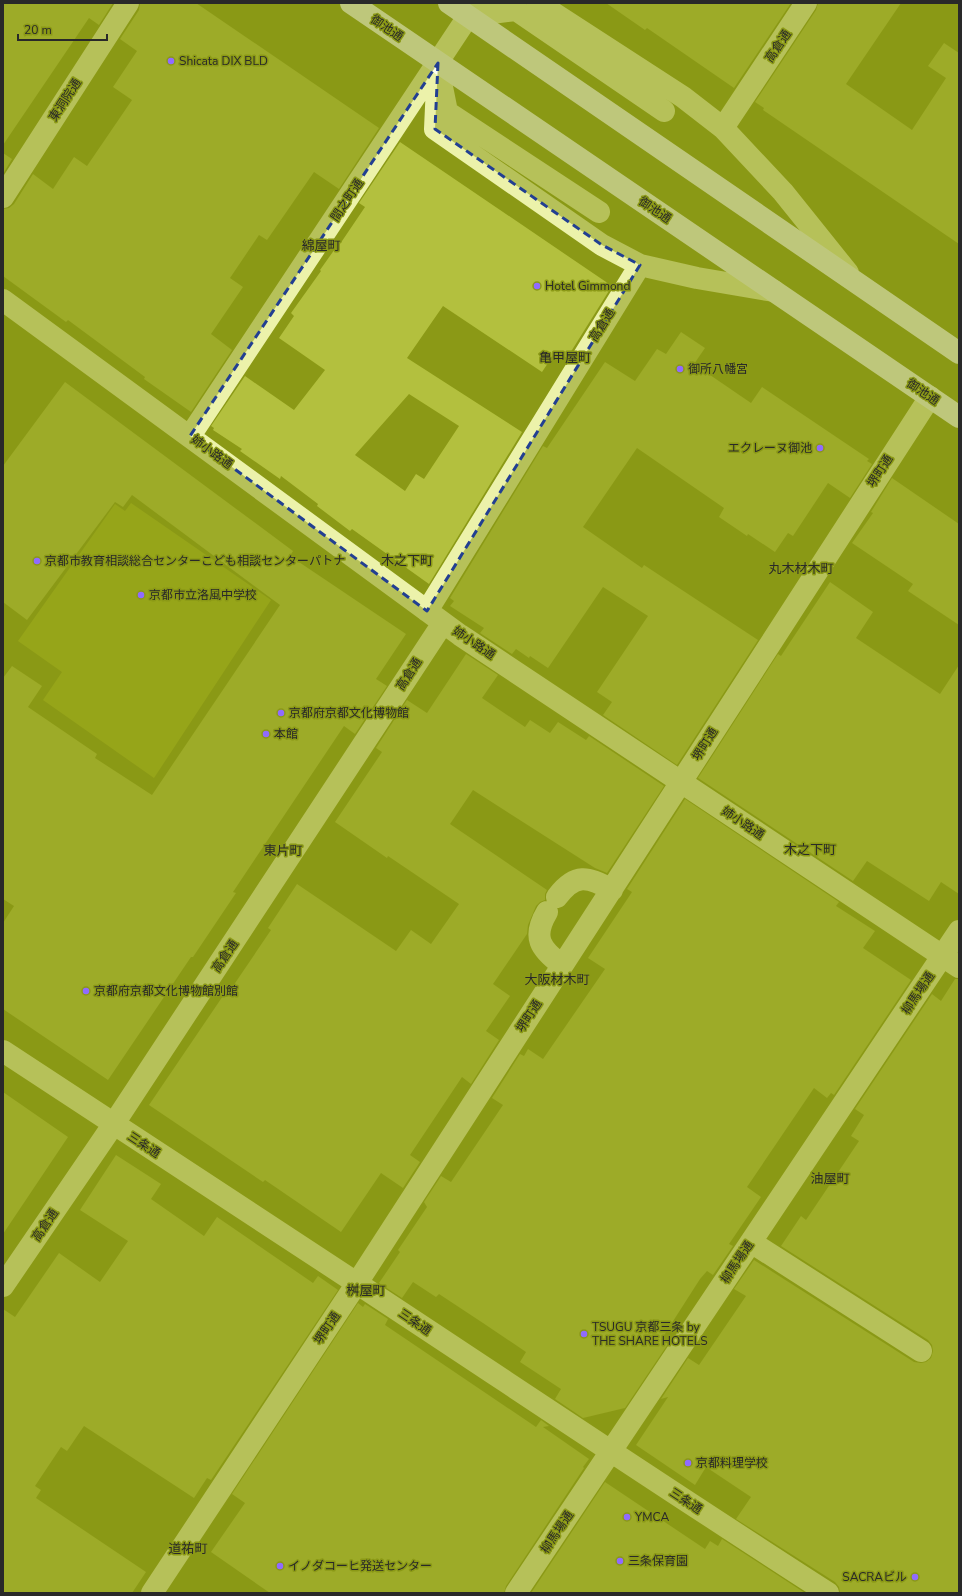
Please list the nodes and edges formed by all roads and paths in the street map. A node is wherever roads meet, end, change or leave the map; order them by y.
1 (128, 3) edge
2 (351, 3) edge
3 (449, 3) edge
4 (505, 3) edge
5 (538, 3) edge
6 (806, 3) edge
7 (473, 10) edge
8 (438, 63) junction
9 (664, 112) dead end
10 (723, 128) junction
11 (3, 197) edge
12 (599, 212) dead end
13 (640, 265) junction
14 (855, 282) junction
15 (774, 291) junction
16 (3, 300) edge
17 (959, 352) edge
18 (930, 397) junction
19 (959, 417) edge
20 (190, 436) junction
21 (435, 617) junction
22 (681, 782) junction
23 (612, 890) junction
24 (959, 931) edge
25 (951, 962) edge
26 (562, 965) junction
27 (3, 1051) edge
28 (113, 1125) junction
29 (751, 1242) junction
30 (357, 1283) junction
31 (3, 1286) edge
32 (921, 1351) dead end
33 (611, 1452) junction
34 (152, 1593) edge
35 (516, 1593) edge
36 (828, 1593) edge

1 - 11 street, 東洞院通
2 - 8 main road, 御池通
3 - 7 main road
4 - 7 street
5 - 10 street
6 - 10 street, 高倉通
7 - 8 street, 間之町通
7 - 9 street
7 - 14 main road
8 - 12 street
8 - 13 street
8 - 15 main road, 御池通
8 - 20 street, 間之町通
10 - 14 street
13 - 15 street
13 - 21 street, 高倉通
14 - 17 main road
15 - 18 main road, 御池通
16 - 20 street, 姉小路通
18 - 19 main road, 御池通
18 - 22 street, 堺町通
20 - 21 street, 姉小路通
21 - 22 street, 姉小路通
21 - 28 street, 高倉通
22 - 23 street, 堺町通
22 - 25 street, 姉小路通
23 - 26 street, 堺町通
23 - 26 street
24 - 25 street, 柳馬場通
25 - 29 street, 柳馬場通
26 - 30 street, 堺町通
27 - 28 street, 三条通
28 - 30 street, 三条通
28 - 31 street, 高倉通
29 - 32 street
29 - 33 street, 柳馬場通
30 - 33 street, 三条通
30 - 34 street, 堺町通
33 - 35 street, 柳馬場通
33 - 36 street, 三条通

